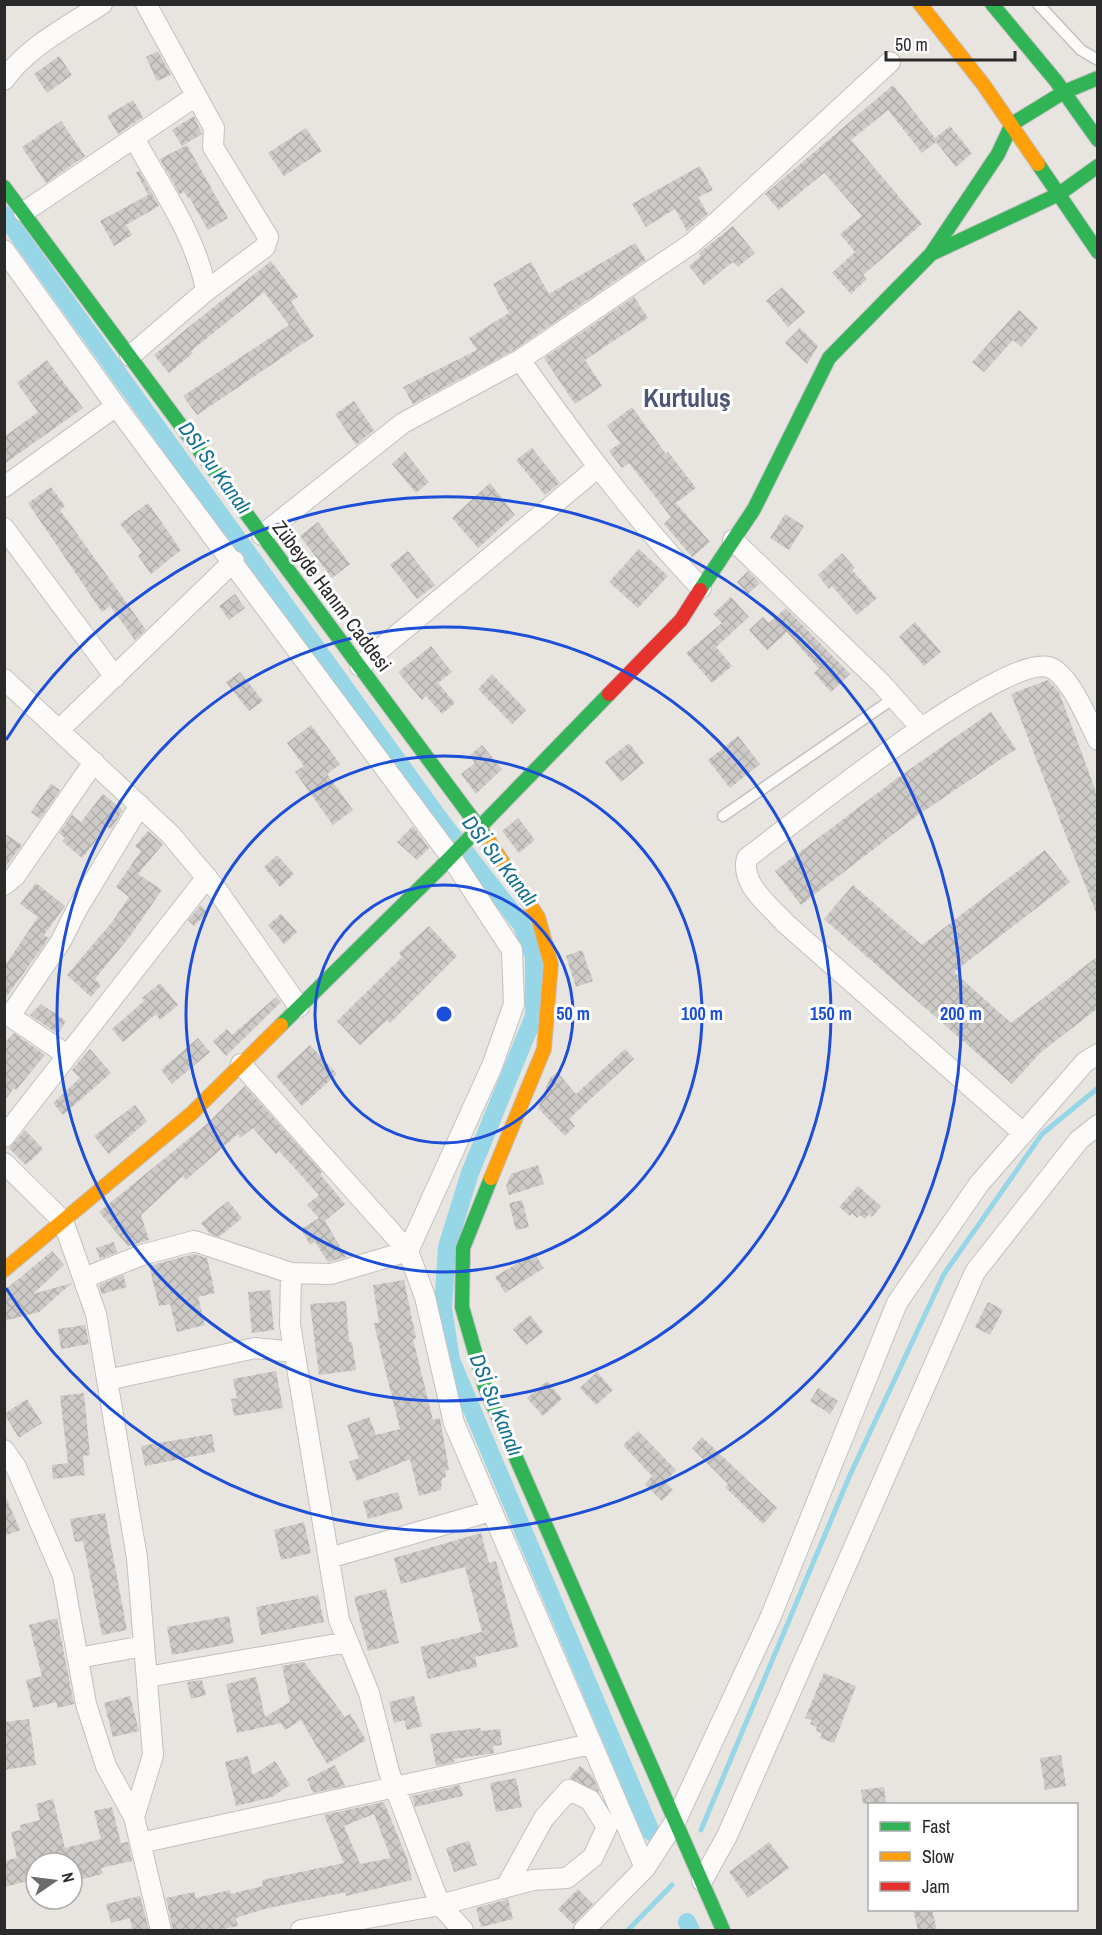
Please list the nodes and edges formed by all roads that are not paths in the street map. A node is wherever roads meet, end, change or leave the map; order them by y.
1 (102, 4) edge
2 (146, 4) edge
3 (920, 4) edge
4 (992, 4) edge
5 (1038, 4) edge
6 (1098, 60) edge
7 (890, 62) dead end
8 (1098, 78) edge
9 (4, 80) edge
10 (1064, 92) junction
11 (196, 96) junction
12 (1012, 124) junction
13 (134, 138) junction
14 (1098, 140) edge
15 (1098, 166) edge
16 (4, 187) edge
17 (1059, 194) junction
18 (24, 212) junction
19 (4, 250) edge
20 (1098, 252) edge
21 (931, 254) junction
22 (206, 291) junction
23 (130, 356) junction
24 (520, 360) junction
25 (116, 406) junction
26 (597, 468) junction
27 (4, 487) edge
28 (4, 528) edge
29 (262, 535) junction
30 (734, 540) junction
31 (234, 561) junction
32 (701, 588) junction
33 (360, 666) junction
34 (115, 677) junction
35 (6, 683) edge
36 (894, 698) junction
37 (921, 728) junction
38 (59, 730) junction
39 (1098, 740) edge
40 (94, 762) junction
41 (140, 805) junction
42 (723, 816) dead end
43 (479, 826) junction
44 (451, 856) junction
45 (207, 878) junction
46 (4, 885) edge
47 (299, 1007) junction
48 (7, 1014) edge
49 (1098, 1054) edge
50 (67, 1055) junction
51 (241, 1064) junction
52 (1098, 1125) edge
53 (1023, 1133) junction
54 (4, 1137) edge
55 (4, 1163) edge
56 (63, 1221) junction
57 (408, 1251) junction
58 (4, 1270) edge
59 (291, 1274) junction
60 (84, 1278) junction
61 (294, 1352) junction
62 (107, 1380) junction
63 (4, 1450) edge
64 (491, 1511) junction
65 (329, 1558) junction
66 (348, 1642) junction
67 (144, 1646) junction
68 (78, 1658) junction
69 (147, 1677) junction
70 (591, 1744) junction
71 (394, 1786) junction
72 (134, 1817) junction
73 (676, 1820) junction
74 (140, 1843) junction
75 (645, 1868) junction
76 (702, 1881) junction
77 (507, 1885) junction
78 (440, 1905) junction
79 (161, 1930) edge
80 (301, 1930) edge
81 (464, 1930) edge
82 (584, 1930) edge
83 (723, 1930) edge

1 - 9 street
2 - 11 street
3 - 12 street
4 - 10 street
5 - 6 lane
7 - 24 street
8 - 10 street
10 - 12 street
10 - 14 street
11 - 13 street
11 - 22 street
12 - 17 street
12 - 21 street
13 - 18 street
13 - 22 street
15 - 17 street
16 - 18 street, Zübeyde Hanım Caddesi
17 - 20 street
17 - 21 street
18 - 23 street, Zübeyde Hanım Caddesi
19 - 25 street
21 - 30 street
22 - 23 street
23 - 29 street, Zübeyde Hanım Caddesi
24 - 26 street
24 - 29 street
25 - 27 street
25 - 31 street
26 - 32 street
26 - 33 street
28 - 34 street
29 - 33 street, Zübeyde Hanım Caddesi
30 - 32 street
30 - 36 street
31 - 34 street
31 - 44 street
32 - 43 street
33 - 43 street, Zübeyde Hanım Caddesi
34 - 38 street
35 - 38 street
36 - 37 street
36 - 42 lane
37 - 39 street
37 - 53 street
38 - 40 street
40 - 41 street
40 - 46 street
41 - 45 street
41 - 48 street
43 - 44 street
43 - 73 street, Zübeyde Hanım Caddesi
44 - 47 street
44 - 57 street
45 - 47 street
45 - 50 street
47 - 51 street
48 - 50 street
49 - 53 street
50 - 54 street
51 - 56 street
51 - 57 street
52 - 76 street
53 - 73 street
55 - 56 street
56 - 58 street
56 - 60 street
57 - 59 street
57 - 64 street
59 - 60 street
59 - 61 street
60 - 62 street
61 - 62 street
61 - 65 street
62 - 67 street
63 - 68 street
64 - 65 street
64 - 70 street
65 - 66 street
66 - 69 street
66 - 71 street
67 - 68 street
67 - 69 street
68 - 72 street
69 - 72 street
70 - 71 street
70 - 75 street
71 - 74 street
71 - 78 street
72 - 74 street
73 - 75 street
73 - 76 street, Zübeyde Hanım Caddesi
74 - 79 street
75 - 82 street
76 - 83 street, Zübeyde Hanım Caddesi
77 - 77 street
77 - 78 street
78 - 80 street
78 - 81 street

